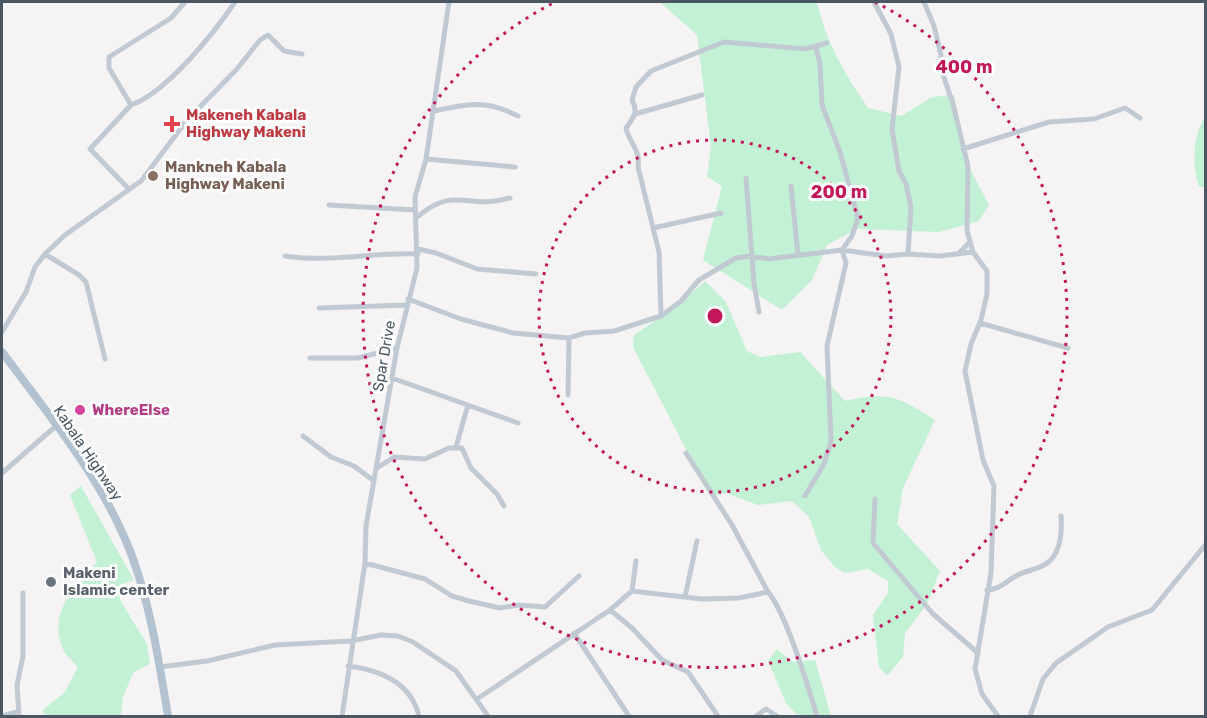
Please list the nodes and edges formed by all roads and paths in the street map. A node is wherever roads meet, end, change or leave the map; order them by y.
1 (185, 2) edge
2 (235, 2) edge
3 (449, 2) edge
4 (874, 2) edge
5 (924, 2) edge
6 (827, 44) dead end
7 (816, 48) junction
8 (303, 54) dead end
9 (702, 95) dead end
10 (131, 105) junction
11 (434, 111) junction
12 (635, 114) junction
13 (518, 116) dead end
14 (1140, 118) dead end
15 (963, 149) junction
16 (426, 159) junction
17 (515, 167) dead end
18 (746, 178) dead end
19 (791, 186) dead end
20 (128, 188) junction
21 (510, 198) dead end
22 (329, 205) dead end
23 (415, 210) junction
24 (721, 213) dead end
25 (417, 218) junction
26 (653, 228) junction
27 (970, 242) junction
28 (842, 250) junction
29 (418, 252) junction
30 (973, 252) junction
31 (45, 254) junction
32 (908, 254) junction
33 (958, 254) junction
34 (798, 255) junction
35 (285, 256) dead end
36 (752, 256) junction
37 (536, 274) dead end
38 (407, 302) junction
39 (319, 308) dead end
40 (759, 312) dead end
41 (661, 316) junction
42 (980, 323) junction
43 (2, 332) edge
44 (568, 338) junction
45 (397, 348) junction
46 (1068, 348) dead end
47 (2, 352) edge
48 (310, 358) dead end
49 (105, 359) dead end
50 (392, 378) junction
51 (568, 395) dead end
52 (468, 405) junction
53 (519, 423) dead end
54 (56, 426) junction
55 (303, 436) dead end
56 (456, 447) junction
57 (686, 453) dead end
58 (377, 468) junction
59 (2, 473) edge
60 (374, 481) junction
61 (805, 496) dead end
62 (875, 499) dead end
63 (504, 506) dead end
64 (1061, 516) dead end
65 (697, 541) dead end
66 (1206, 544) edge
67 (636, 561) dead end
68 (365, 563) junction
69 (579, 576) dead end
70 (987, 590) junction
71 (632, 591) junction
72 (23, 592) dead end
73 (768, 592) junction
74 (686, 597) junction
75 (610, 610) junction
76 (574, 633) junction
77 (351, 641) junction
78 (978, 653) junction
79 (348, 666) junction
80 (160, 667) junction
81 (477, 699) junction
82 (18, 714) edge
83 (2, 717) edge
84 (168, 717) edge
85 (342, 717) edge
86 (419, 717) edge
87 (488, 717) edge
88 (629, 717) edge
89 (718, 717) edge
90 (756, 717) edge
91 (777, 717) edge
92 (817, 717) edge
93 (998, 717) edge
94 (1030, 717) edge

1 - 10 street
2 - 10 street
3 - 11 street, Spar Drive
4 - 32 street
5 - 15 street
6 - 7 street
7 - 12 street
7 - 28 street
8 - 20 street
9 - 12 street
10 - 20 street
11 - 13 street
11 - 16 street, Spar Drive
12 - 26 street
14 - 15 street
15 - 27 street
16 - 17 street
16 - 23 street, Spar Drive
18 - 36 street
19 - 34 street
20 - 31 street
21 - 25 street
22 - 23 street
23 - 25 street, Spar Drive
24 - 26 street
25 - 29 street, Spar Drive
26 - 41 street
27 - 30 street
27 - 33 street
28 - 32 street
28 - 34 street
28 - 61 street
29 - 35 street
29 - 37 street
29 - 38 street, Spar Drive
30 - 33 street
30 - 42 street
31 - 43 street
31 - 49 street
32 - 33 street
34 - 36 street
36 - 40 street
36 - 41 street
38 - 39 street
38 - 44 street
38 - 45 street, Spar Drive
41 - 44 street
42 - 46 street
42 - 70 street
44 - 51 street
45 - 48 street
45 - 50 street, Spar Drive
47 - 54 main road, Kabala Highway
50 - 52 street
50 - 58 street, Spar Drive
52 - 53 street
52 - 56 street
54 - 59 street
54 - 80 main road, Kabala Highway
55 - 60 street
56 - 58 street
56 - 63 street
57 - 73 street
58 - 60 street, Spar Drive
60 - 68 street, Spar Drive
62 - 78 street
64 - 70 street
65 - 74 street
66 - 94 street
67 - 71 street
68 - 69 street
68 - 77 street, Spar Drive
70 - 78 street
71 - 74 street
71 - 75 street
72 - 82 street
73 - 74 street
73 - 92 street
75 - 76 street
75 - 89 street
76 - 81 street
76 - 88 street
77 - 79 street, Spar Drive
77 - 80 street
77 - 81 street
78 - 93 street
79 - 85 street, Spar Drive
79 - 86 street
80 - 84 main road, Kabala Highway
81 - 87 street
82 - 83 street
90 - 91 street

